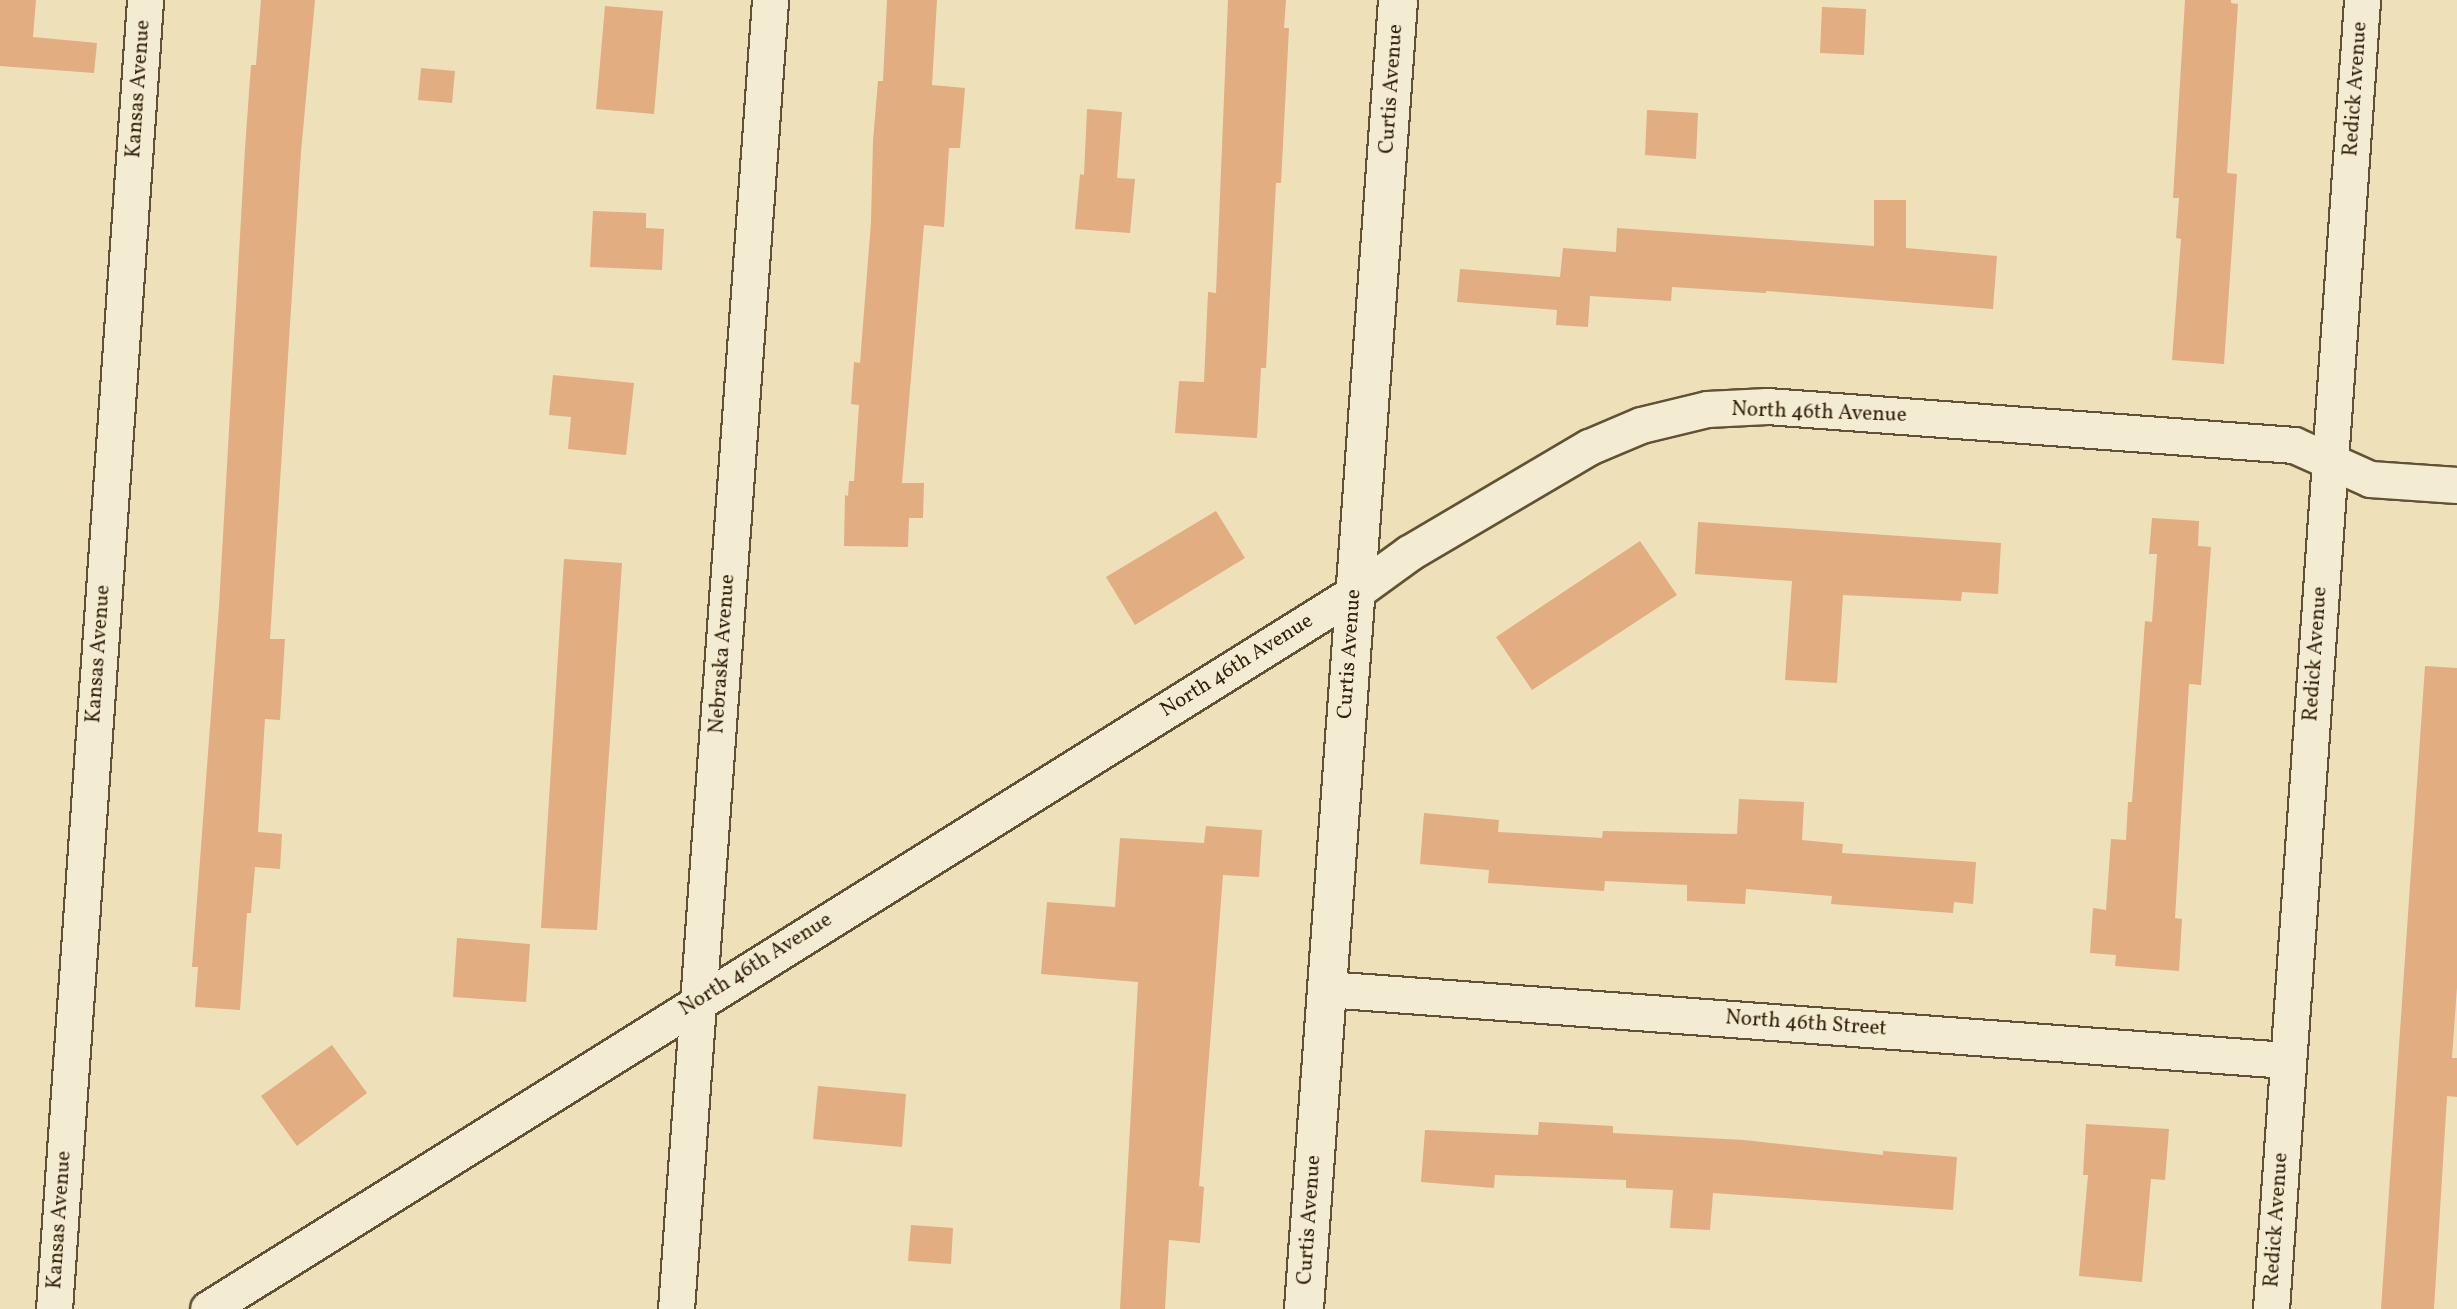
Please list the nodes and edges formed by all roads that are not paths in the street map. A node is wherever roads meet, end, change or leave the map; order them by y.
1 (145, 0) edge
2 (771, 0) edge
3 (1398, 0) edge
4 (2362, 0) edge
5 (2329, 461) junction
6 (2457, 485) edge
7 (1354, 593) junction
8 (1326, 989) junction
9 (698, 1002) junction
10 (2287, 1060) junction
11 (54, 1309) edge
12 (208, 1309) edge
13 (676, 1309) edge
14 (1304, 1309) edge
15 (2271, 1309) edge

1 - 11 street, Kansas Avenue
2 - 9 street, Nebraska Avenue
3 - 7 street, Curtis Avenue
4 - 5 street, Redick Avenue
5 - 6 street, North 46th Avenue
5 - 7 street, North 46th Avenue
5 - 10 street, Redick Avenue
7 - 8 street, Curtis Avenue
7 - 9 street, North 46th Avenue
8 - 10 street, North 46th Street
8 - 14 street, Curtis Avenue
9 - 12 street, North 46th Avenue
9 - 13 street, Nebraska Avenue
10 - 15 street, Redick Avenue

